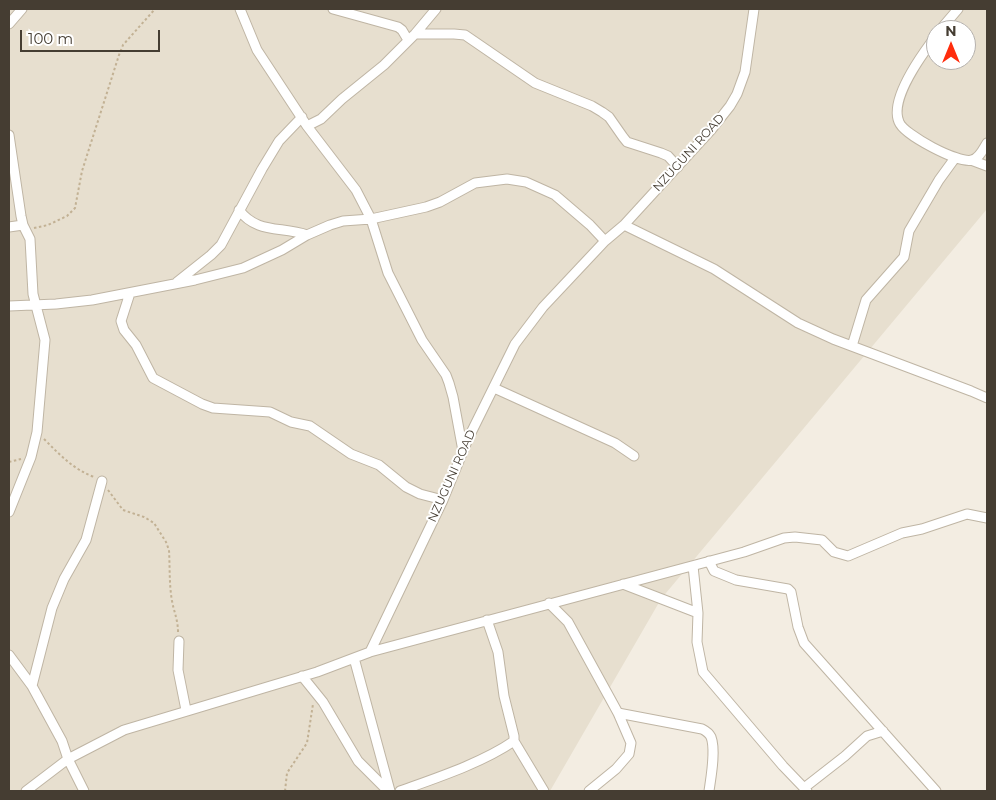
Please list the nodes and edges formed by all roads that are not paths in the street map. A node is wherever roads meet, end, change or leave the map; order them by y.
1 (22, 9) edge
2 (240, 9) edge
3 (333, 9) edge
4 (436, 9) edge
5 (754, 9) edge
6 (958, 9) edge
7 (949, 20) edge
8 (9, 24) edge
9 (416, 34) junction
10 (408, 40) junction
11 (926, 49) edge
12 (302, 117) junction
13 (308, 126) junction
14 (9, 135) edge
15 (987, 143) edge
16 (955, 158) junction
17 (971, 160) junction
18 (987, 166) edge
19 (678, 167) junction
20 (238, 210) junction
21 (371, 219) junction
22 (624, 225) junction
23 (9, 227) edge
24 (24, 227) junction
25 (306, 235) junction
26 (605, 241) junction
27 (176, 283) junction
28 (130, 293) junction
29 (9, 306) edge
30 (36, 306) junction
31 (852, 346) junction
32 (494, 388) junction
33 (987, 398) edge
34 (463, 451) junction
35 (634, 456) dead end
36 (102, 481) road end
37 (443, 500) junction
38 (9, 512) edge
39 (987, 518) edge
40 (709, 561) junction
41 (693, 566) junction
42 (624, 584) junction
43 (549, 603) junction
44 (698, 614) junction
45 (487, 620) junction
46 (179, 641) road end
47 (370, 652) junction
48 (9, 655) edge
49 (354, 658) junction
50 (302, 676) junction
51 (32, 686) junction
52 (186, 710) junction
53 (618, 713) junction
54 (883, 731) junction
55 (514, 741) junction
56 (68, 760) junction
57 (595, 789) edge
58 (805, 790) edge
59 (26, 791) edge
60 (84, 791) edge
61 (389, 791) edge
62 (400, 791) edge
63 (544, 791) edge
64 (709, 791) edge
65 (936, 791) edge

1 - 8 street
2 - 12 street
3 - 10 street
4 - 9 street
5 - 19 street, NZUGUNI ROAD
6 - 7 street
9 - 10 street
9 - 19 street
10 - 13 street
11 - 16 street
12 - 13 street
12 - 20 street
13 - 21 street
14 - 24 street
15 - 17 street
16 - 17 street
16 - 31 street
17 - 18 street
19 - 22 street, NZUGUNI ROAD
20 - 25 street
20 - 27 street
21 - 25 street
21 - 26 street
21 - 34 street
22 - 26 street, NZUGUNI ROAD
22 - 31 street
23 - 24 street
24 - 30 street
25 - 27 street
26 - 32 street, NZUGUNI ROAD
27 - 28 street
28 - 30 street
28 - 37 street
29 - 30 street
30 - 38 street
31 - 33 street
32 - 34 street, NZUGUNI ROAD
32 - 35 street
34 - 37 street, NZUGUNI ROAD
36 - 51 street
37 - 47 street, NZUGUNI ROAD
39 - 40 street
40 - 41 street
40 - 54 street
41 - 42 street
41 - 44 street
42 - 43 street
42 - 44 street
43 - 45 street
43 - 53 street
44 - 58 street
45 - 47 street
45 - 55 street
46 - 52 street
47 - 49 street
48 - 51 street
49 - 50 street
49 - 61 street
50 - 52 street
50 - 61 street
51 - 56 street
52 - 56 street
53 - 57 street
53 - 64 street
54 - 58 street
54 - 65 street
55 - 62 street
55 - 63 street
56 - 59 street
56 - 60 street

